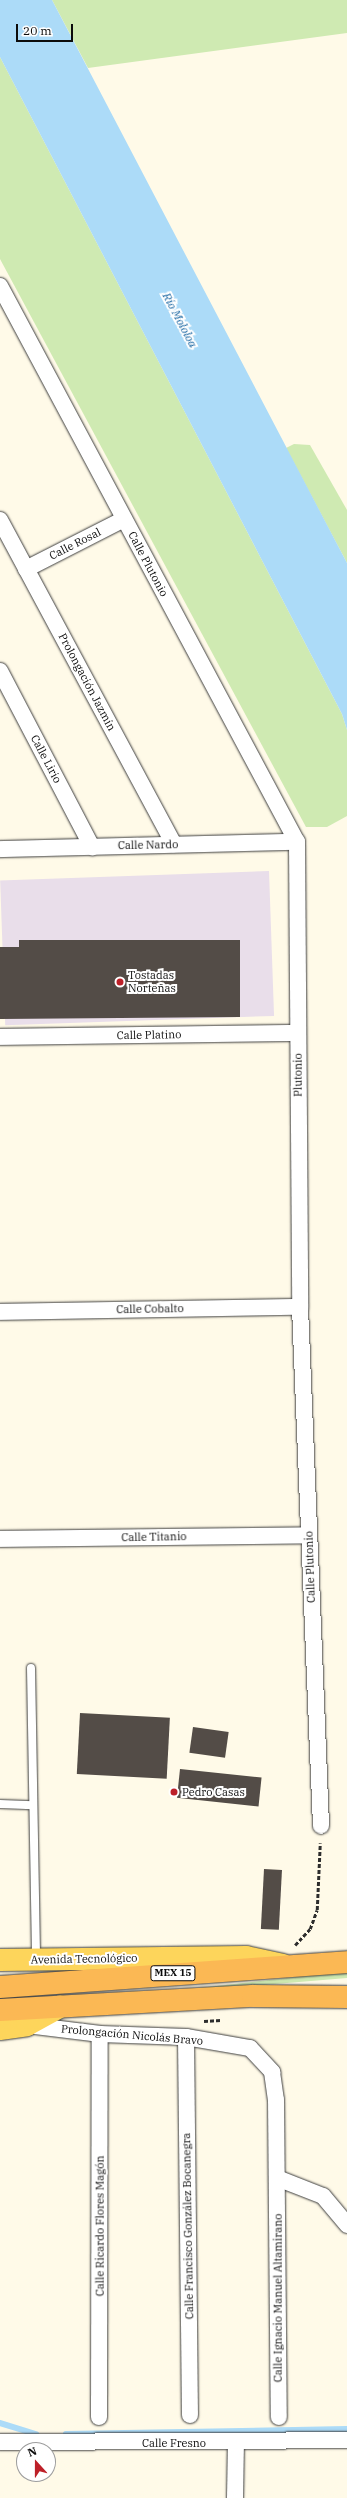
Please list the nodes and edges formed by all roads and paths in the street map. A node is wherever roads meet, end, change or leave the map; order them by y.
1 (0, 286) edge
2 (124, 519) junction
3 (0, 520) edge
4 (26, 569) junction
5 (0, 671) edge
6 (297, 842) junction
7 (174, 844) junction
8 (92, 847) junction
9 (0, 849) edge
10 (298, 1033) junction
11 (0, 1037) edge
12 (300, 1307) junction
13 (0, 1312) edge
14 (309, 1535) junction
15 (0, 1539) edge
16 (31, 1668) dead end
17 (0, 1804) edge
18 (33, 1805) junction
19 (321, 1826) dead end
20 (36, 1959) junction
21 (0, 1960) edge
22 (346, 1962) edge
23 (288, 1966) junction
24 (0, 1987) edge
25 (344, 1997) edge
26 (60, 2007) junction
27 (0, 2010) edge
28 (27, 2025) junction
29 (0, 2029) edge
30 (100, 2034) junction
31 (186, 2037) junction
32 (277, 2178) junction
33 (347, 2225) edge
34 (190, 2415) dead end
35 (99, 2417) dead end
36 (279, 2417) dead end
37 (347, 2440) edge
38 (0, 2442) edge
39 (236, 2443) junction
40 (235, 2498) edge

1 - 2 street, Calle Plutonio
2 - 4 street, Calle Rosal
2 - 6 street, Calle Plutonio
3 - 4 street, Prolongación Jazmín
4 - 7 street, Prolongación Jazmín
5 - 8 street, Calle Lirio
6 - 7 street, Calle Nardo
6 - 10 street, Plutonio
7 - 8 street, Calle Nardo
8 - 9 street, Calle Nardo
10 - 11 street, Calle Platino
10 - 12 street, Plutonio
12 - 13 street, Calle Cobalto
12 - 14 street, Calle Plutonio
14 - 15 street, Calle Titanio
14 - 19 street, Calle Plutonio
16 - 18 lane
17 - 18 lane
18 - 20 lane
20 - 21 main road, Avenida Tecnológico
20 - 23 main road, Avenida Tecnológico
22 - 23 highway, Avenida Tecnológico / MEX 15
23 - 24 highway, Avenida Tecnológico / MEX 15
25 - 26 highway
26 - 27 highway
26 - 28 main road
28 - 29 main road
28 - 30 street, Prolongación Nicolás Bravo
30 - 31 street, Prolongación Nicolás Bravo
30 - 35 street, Calle Ricardo Flores Magón
31 - 32 street, Prolongación Nicolás Bravo
31 - 34 street, Calle Francisco González Bocanegra
32 - 33 street
32 - 36 street, Calle Ignacio Manuel Altamirano
37 - 39 street, Calle Fresno
38 - 39 street, Calle Fresno
39 - 40 street

